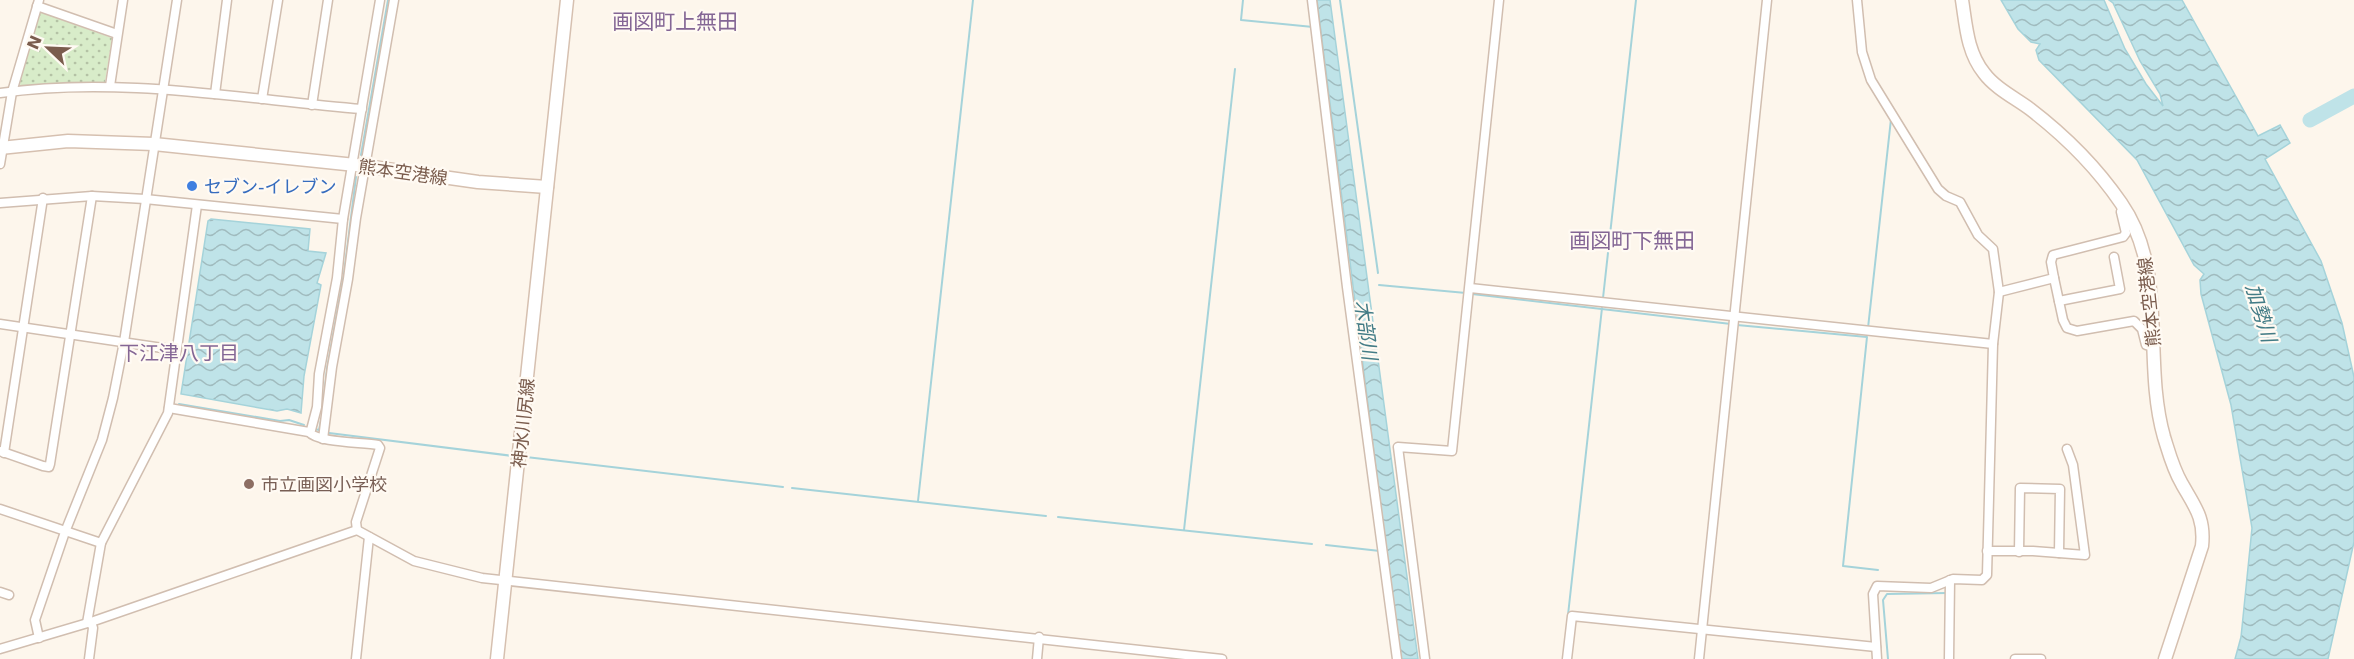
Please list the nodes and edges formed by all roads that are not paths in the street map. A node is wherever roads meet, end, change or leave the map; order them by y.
1 (123, 0) edge
2 (177, 0) edge
3 (227, 0) edge
4 (278, 0) edge
5 (327, 0) edge
6 (380, 0) edge
7 (394, 0) edge
8 (567, 0) edge
9 (1312, 0) edge
10 (1499, 0) edge
11 (1767, 0) edge
12 (1857, 0) edge
13 (1962, 0) edge
14 (38, 3) edge
15 (117, 34) junction
16 (110, 86) junction
17 (162, 90) junction
18 (12, 92) junction
19 (0, 93) edge
20 (215, 94) junction
21 (262, 99) junction
22 (312, 105) junction
23 (362, 109) junction
24 (154, 144) junction
25 (1, 148) edge
26 (0, 164) edge
27 (352, 165) junction
28 (365, 166) junction
29 (547, 187) junction
30 (92, 196) junction
31 (43, 198) junction
32 (145, 199) junction
33 (0, 204) edge
34 (2122, 204) junction
35 (197, 205) junction
36 (343, 219) junction
37 (2114, 257) dead end
38 (2054, 278) junction
39 (1470, 288) junction
40 (1999, 292) junction
41 (2059, 302) junction
42 (1735, 317) junction
43 (0, 324) edge
44 (23, 327) junction
45 (71, 334) junction
46 (124, 342) junction
47 (1993, 344) junction
48 (2153, 347) junction
49 (176, 350) junction
50 (169, 408) junction
51 (309, 432) junction
52 (323, 439) junction
53 (2067, 449) dead end
54 (2, 452) edge
55 (0, 508) edge
56 (357, 530) junction
57 (65, 532) junction
58 (369, 537) junction
59 (101, 543) junction
60 (1987, 551) junction
61 (2019, 552) junction
62 (2059, 553) junction
63 (506, 580) junction
64 (1950, 580) junction
65 (0, 592) edge
66 (9, 595) dead end
67 (89, 622) junction
68 (1702, 629) junction
69 (1039, 637) junction
70 (39, 638) junction
71 (1876, 647) junction
72 (0, 649) edge
73 (89, 659) edge
74 (356, 659) edge
75 (497, 659) edge
76 (1037, 659) edge
77 (1222, 659) edge
78 (1397, 659) edge
79 (1425, 659) edge
80 (1567, 659) edge
81 (1699, 659) edge
82 (1877, 659) edge
83 (1949, 659) edge
84 (2015, 659) edge
85 (2041, 659) edge
86 (2165, 659) edge

1 - 15 street
2 - 17 street
3 - 20 street
4 - 21 street
5 - 22 street
6 - 23 street
7 - 28 street
8 - 29 main road
9 - 78 street
10 - 39 street
11 - 42 street
12 - 40 street
13 - 34 main road, 熊本空港線
14 - 15 street
14 - 18 street
15 - 16 street
16 - 17 street
16 - 18 street
17 - 20 street
17 - 24 street
18 - 19 street
18 - 25 street
20 - 21 street
21 - 22 street
22 - 23 street
23 - 27 street
24 - 25 main road, 熊本空港線
24 - 27 main road, 熊本空港線
24 - 32 street
25 - 26 street
27 - 28 main road, 熊本空港線
27 - 36 street
28 - 29 main road, 熊本空港線
28 - 52 street
29 - 63 main road, 神水川尻線
30 - 31 street
30 - 32 street
30 - 45 street
31 - 33 street
31 - 44 street
32 - 35 street
32 - 46 street
34 - 38 street
34 - 48 main road, 熊本空港線
35 - 36 street
35 - 49 street
36 - 51 street
37 - 41 street
38 - 40 street
38 - 41 street
39 - 42 street
39 - 79 street
40 - 47 street
41 - 48 street
42 - 47 street
42 - 68 street
43 - 44 street
44 - 45 street
44 - 54 street
45 - 46 street
45 - 54 street
46 - 49 street
46 - 57 street
47 - 60 street
48 - 86 main road, 熊本空港線
49 - 50 street
50 - 51 street
50 - 59 street
51 - 52 street
52 - 56 street
53 - 62 street
55 - 57 street
56 - 58 street
56 - 67 street
57 - 59 street
57 - 70 street
58 - 63 street
58 - 74 street
59 - 67 street
60 - 61 street
60 - 64 street
61 - 62 street
61 - 62 street
63 - 69 street
63 - 75 main road, 神水川尻線
64 - 71 street
64 - 83 street
65 - 66 street
67 - 70 street
67 - 73 street
68 - 71 street
68 - 80 street
68 - 81 street
69 - 76 street
69 - 77 street
70 - 72 street
71 - 82 street
84 - 85 street

